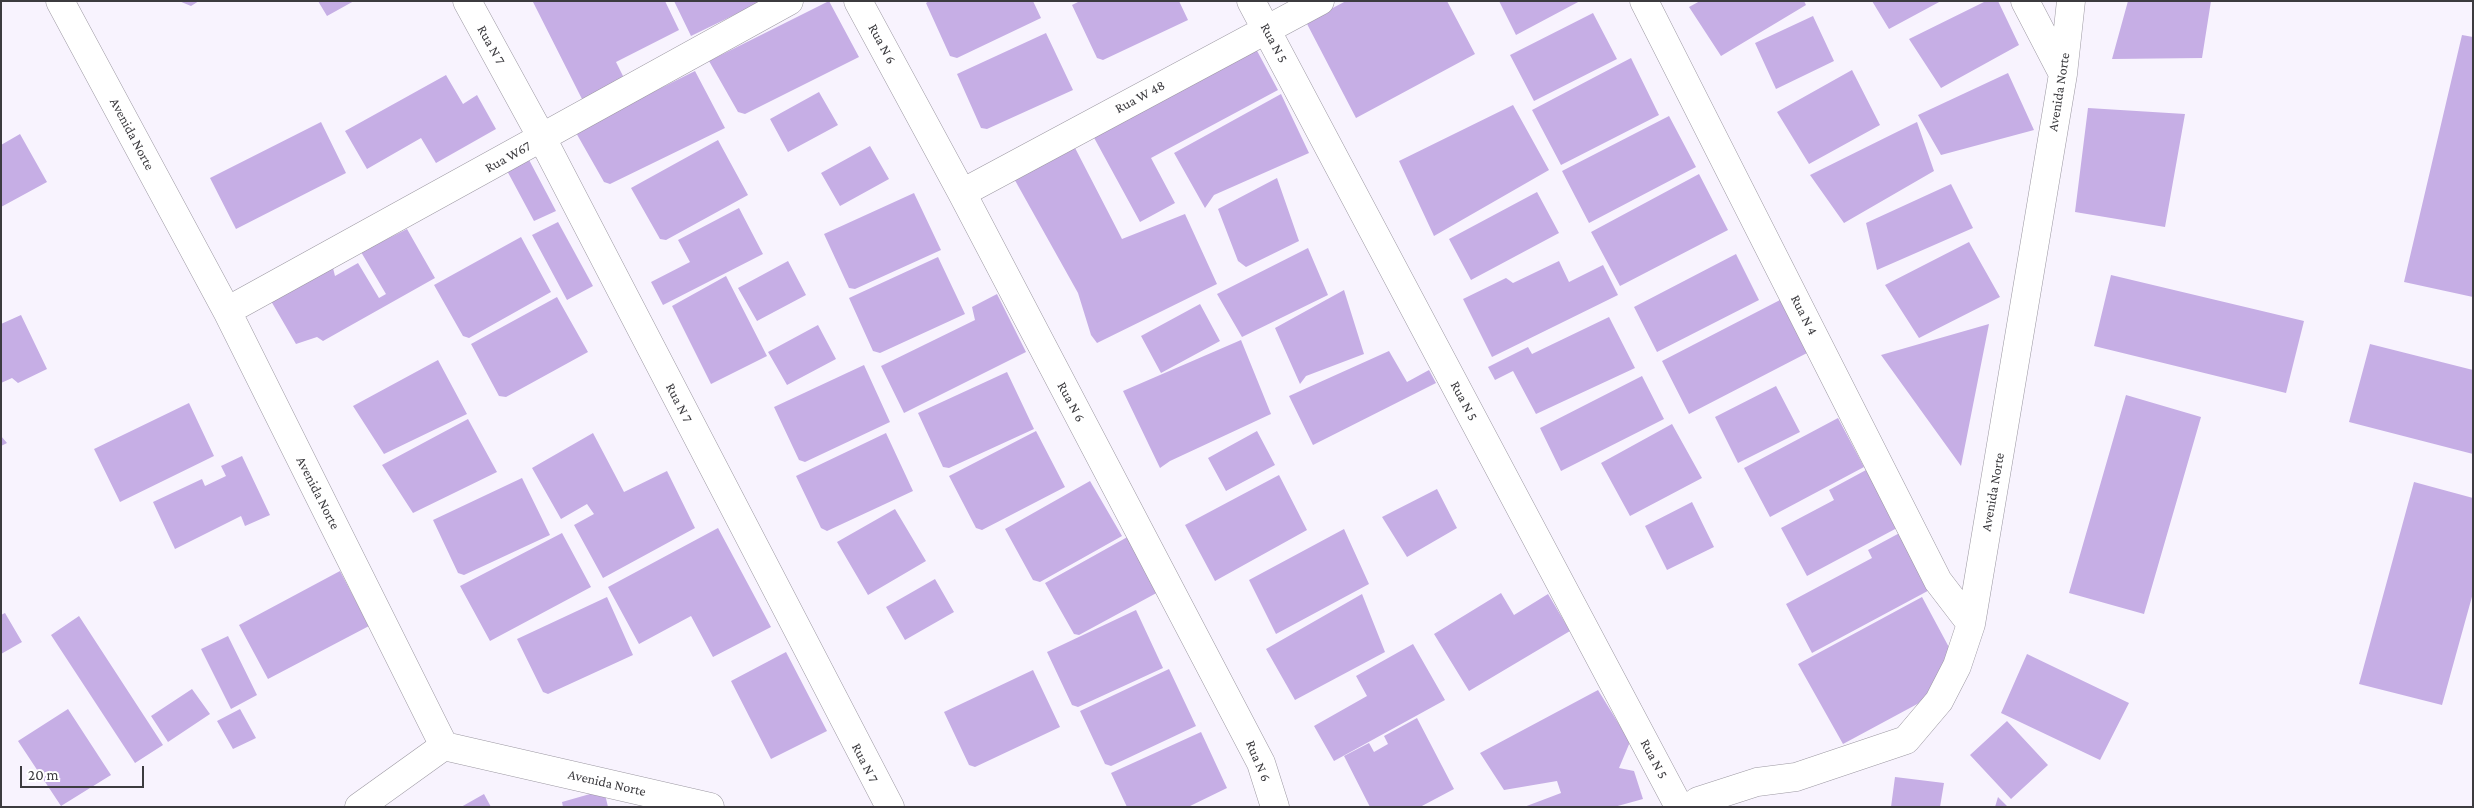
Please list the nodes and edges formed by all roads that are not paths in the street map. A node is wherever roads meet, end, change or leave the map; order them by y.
1 (60, 1) edge
2 (467, 1) edge
3 (789, 1) edge
4 (858, 1) edge
5 (1252, 1) edge
6 (1320, 1) edge
7 (1644, 1) edge
8 (2025, 1) edge
9 (2071, 1) edge
10 (1266, 29) junction
11 (2063, 74) junction
12 (542, 138) junction
13 (962, 193) junction
14 (227, 311) junction
15 (1971, 624) junction
16 (444, 746) junction
17 (1683, 804) edge
18 (360, 807) edge
19 (710, 807) edge
20 (890, 807) edge
21 (1275, 807) edge

1 - 14 street, Avenida Norte
2 - 12 street, Rua N 7
3 - 12 street, Rua W67
4 - 13 street, Rua N 6
5 - 10 street, Rua N 5
6 - 10 street, Rua W 48
7 - 15 street, Rua N 4
8 - 11 street
9 - 11 street, Avenida Norte
10 - 13 street, Rua W 48
10 - 17 street, Rua N 5
11 - 15 street, Avenida Norte
12 - 14 street, Rua W67
12 - 20 street, Rua N 7
13 - 21 street, Rua N 6
14 - 16 street, Avenida Norte
15 - 17 street, Avenida Norte
16 - 18 street
16 - 19 street, Avenida Norte

